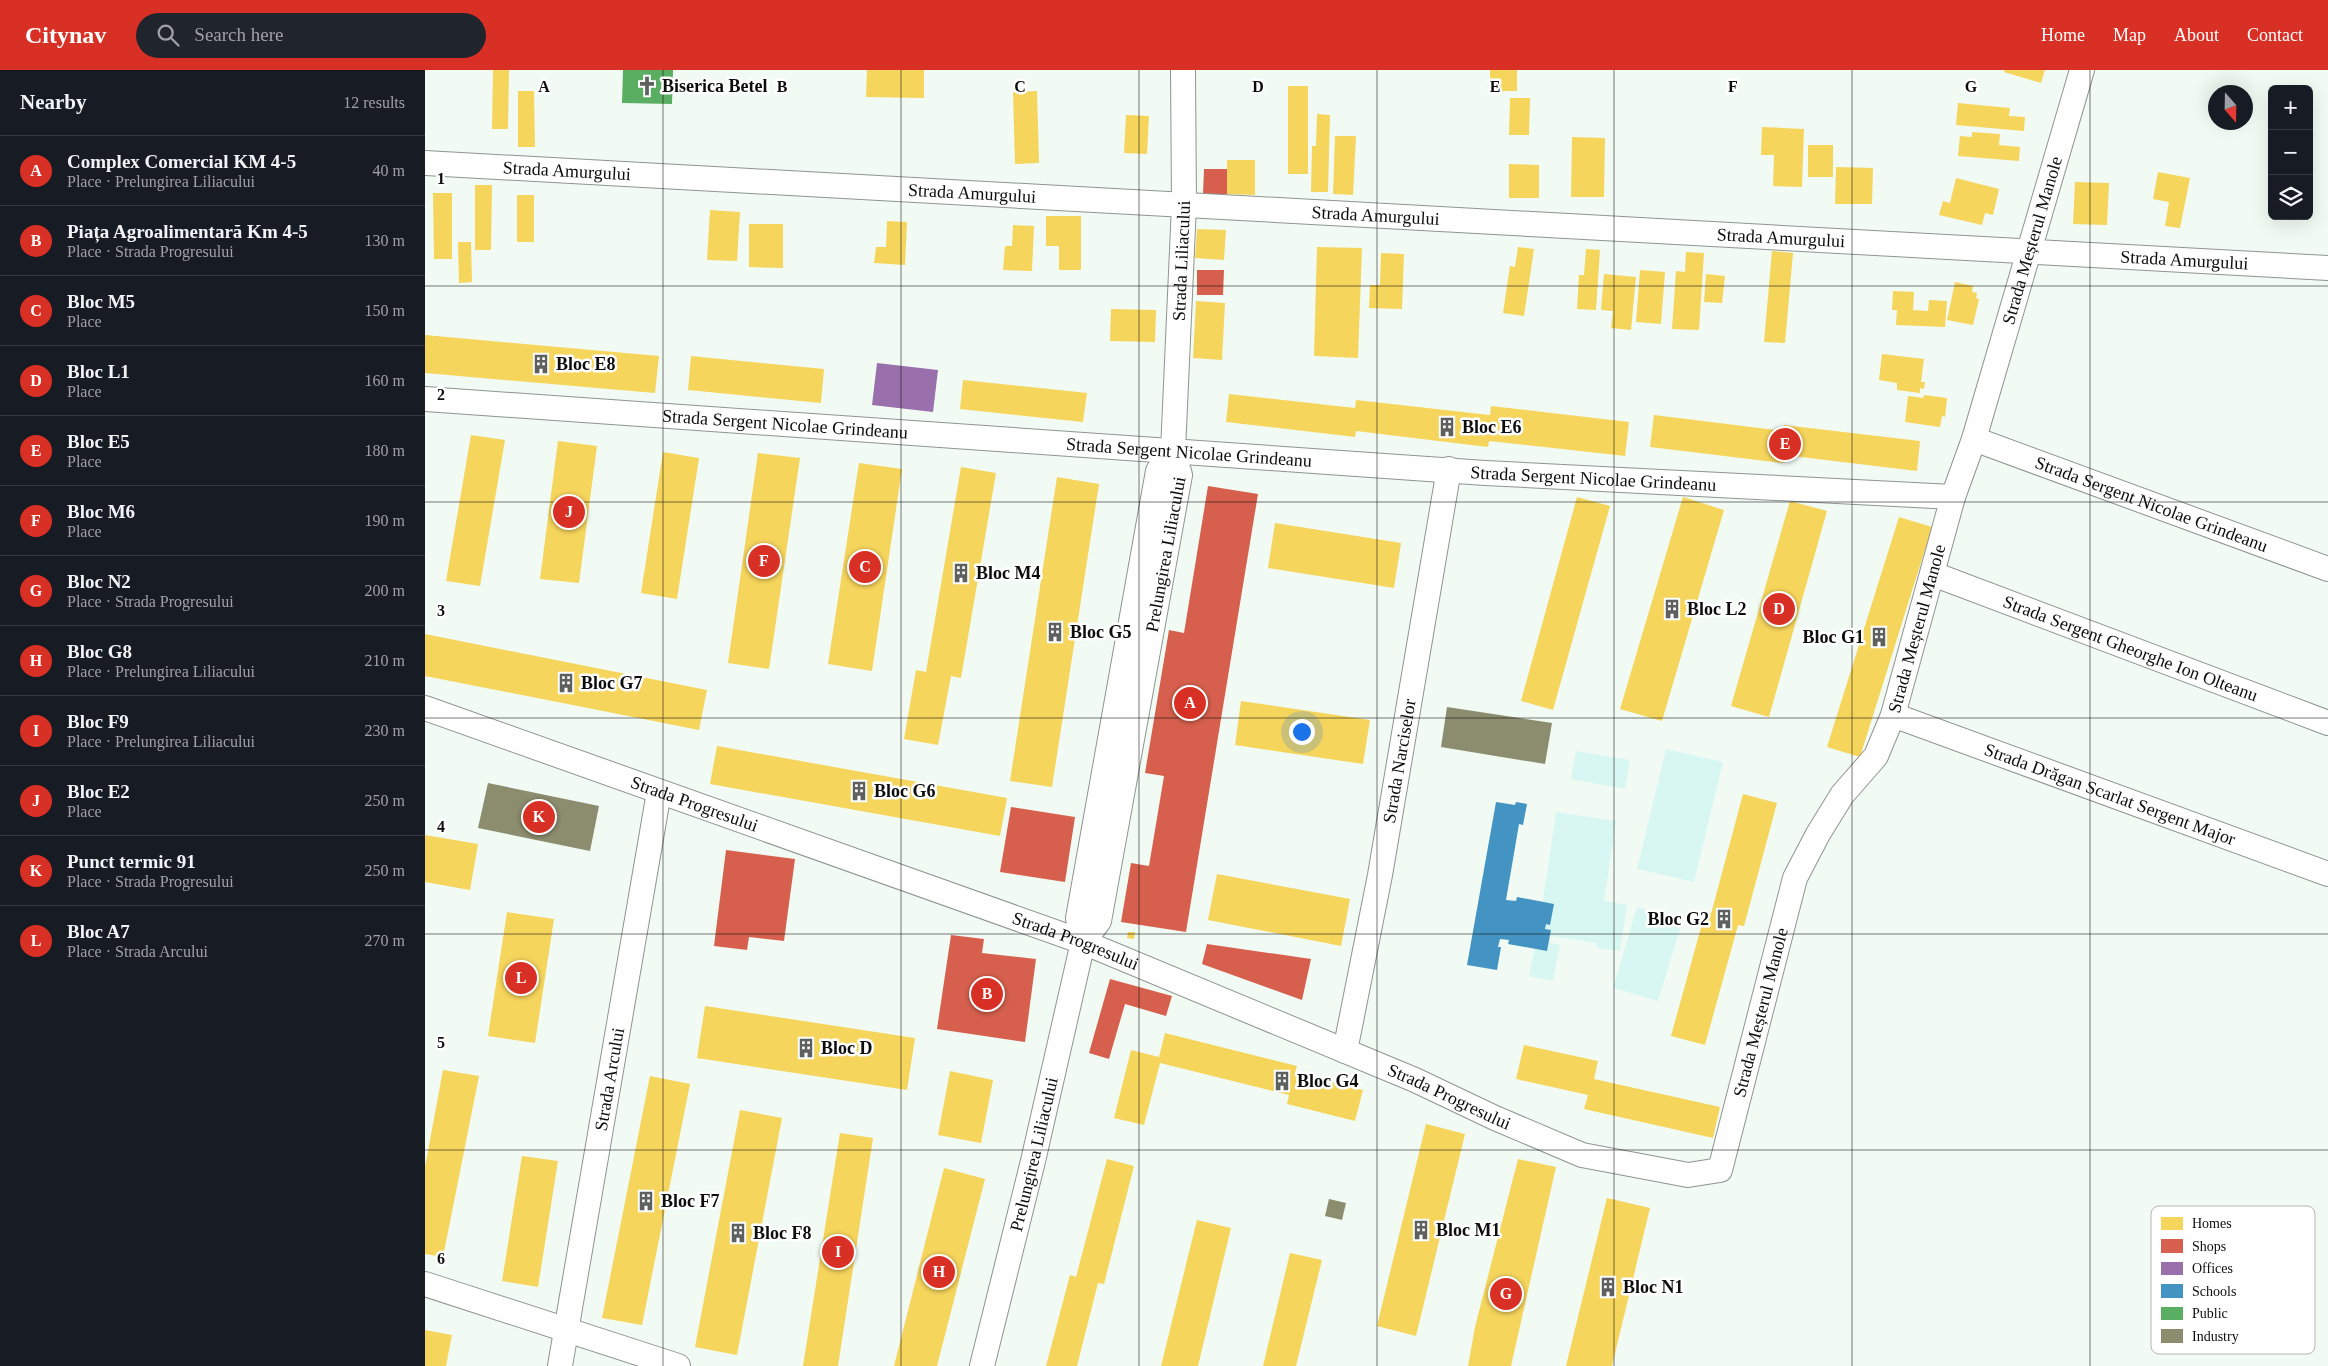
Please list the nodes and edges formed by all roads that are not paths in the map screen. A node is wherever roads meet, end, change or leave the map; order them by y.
1 (1183, 70) edge
2 (2082, 70) edge
3 (425, 163) edge
4 (1184, 205) junction
5 (2029, 253) junction
6 (2328, 268) edge
7 (425, 400) edge
8 (1974, 438) junction
9 (1173, 451) junction
10 (1449, 469) junction
11 (1953, 497) junction
12 (2328, 569) edge
13 (1933, 574) junction
14 (425, 708) edge
15 (1893, 715) junction
16 (2328, 723) edge
17 (659, 792) junction
18 (2328, 874) edge
19 (1083, 942) junction
20 (1345, 1051) junction
21 (1720, 1170) joint
22 (425, 1284) edge
23 (568, 1330) junction
24 (560, 1366) edge
25 (678, 1366) edge
26 (981, 1366) edge

1 - 4 street, Strada Liliacului
2 - 5 street, Strada Meșterul Manole
3 - 4 street, Strada Amurgului
4 - 5 street, Strada Amurgului
4 - 9 street, Strada Liliacului
5 - 6 street, Strada Amurgului
5 - 8 street, Strada Meșterul Manole
7 - 9 street, Strada Sergent Nicolae Grindeanu
8 - 11 street, Strada Meșterul Manole
8 - 12 street, Strada Sergent Nicolae Grindeanu
9 - 10 street, Strada Sergent Nicolae Grindeanu
9 - 19 street, Prelungirea Liliacului
10 - 11 street, Strada Sergent Nicolae Grindeanu
10 - 20 street, Strada Narciselor
11 - 13 street, Strada Meșterul Manole
13 - 15 street, Strada Meșterul Manole
13 - 16 street, Strada Sergent Gheorghe Ion Olteanu
14 - 17 street, Strada Progresului
15 - 18 street, Strada Drăgan Scarlat Sergent Major
15 - 21 street, Strada Meșterul Manole
17 - 19 street, Strada Progresului
17 - 23 street, Strada Arcului
19 - 20 street, Strada Progresului
19 - 26 street, Prelungirea Liliacului
20 - 21 street, Strada Progresului
22 - 23 street
23 - 24 street, Strada Arcului
23 - 25 street

